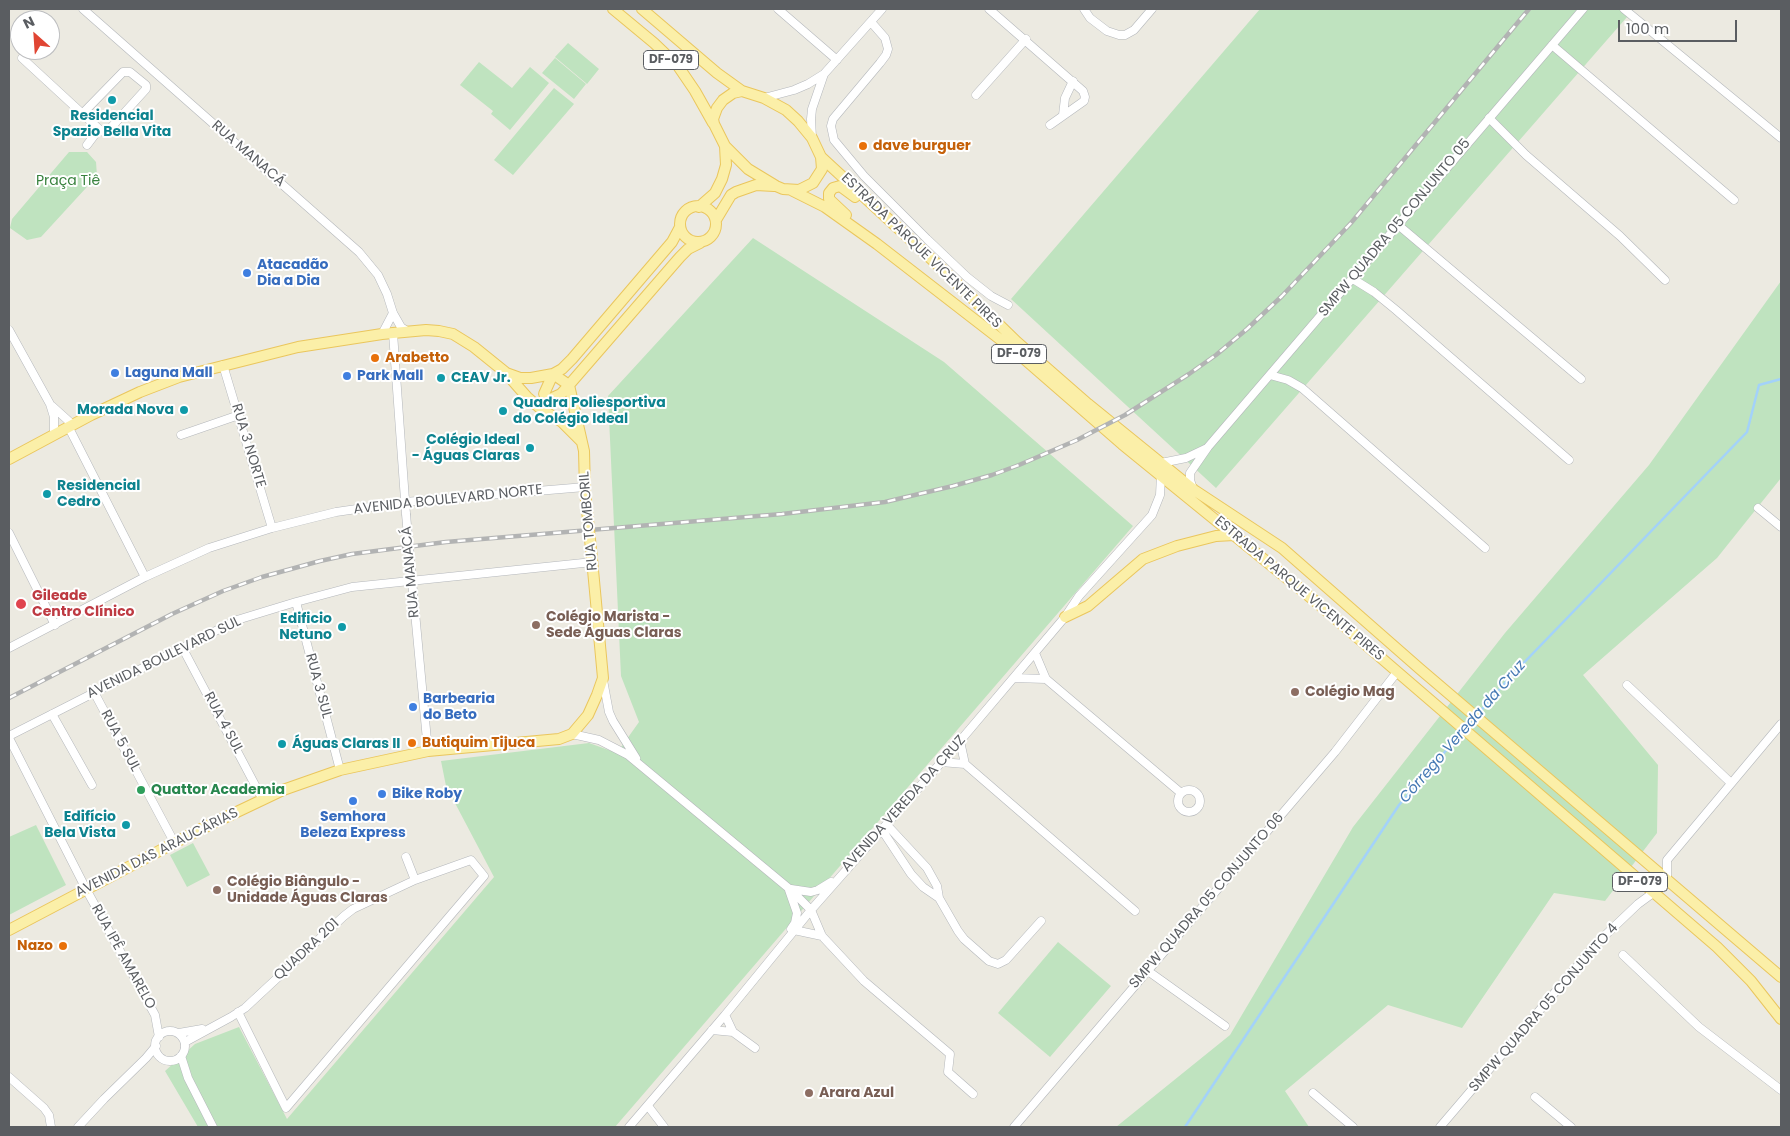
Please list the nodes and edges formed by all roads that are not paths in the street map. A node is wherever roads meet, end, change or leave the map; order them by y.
1 (83, 9) edge
2 (613, 9) edge
3 (642, 9) edge
4 (778, 9) edge
5 (882, 9) edge
6 (990, 9) edge
7 (1084, 9) edge
8 (1152, 9) edge
9 (1583, 9) edge
10 (1624, 9) edge
11 (871, 22) junction
12 (1026, 40) junction
13 (1552, 45) junction
14 (24, 60) edge
15 (837, 60) junction
16 (824, 74) junction
17 (1073, 81) junction
18 (742, 91) junction
19 (976, 95) dead end
20 (764, 98) junction
21 (83, 113) junction
22 (1063, 115) junction
23 (1489, 118) junction
24 (714, 124) junction
25 (1050, 125) dead end
26 (99, 129) junction
27 (812, 138) junction
28 (1781, 138) edge
29 (88, 145) dead end
30 (725, 146) junction
31 (821, 157) junction
32 (776, 186) junction
33 (791, 190) junction
34 (1734, 200) dead end
35 (699, 206) junction
36 (716, 220) junction
37 (1397, 224) junction
38 (680, 227) junction
39 (903, 234) junction
40 (700, 242) junction
41 (877, 244) junction
42 (1353, 279) junction
43 (1665, 280) dead end
44 (1008, 305) dead end
45 (393, 313) junction
46 (9, 330) edge
47 (407, 332) junction
48 (388, 333) junction
49 (223, 365) junction
50 (504, 372) junction
51 (553, 374) junction
52 (1270, 375) junction
53 (1581, 379) dead end
54 (569, 385) junction
55 (50, 404) junction
56 (239, 415) junction
57 (70, 425) junction
58 (54, 434) junction
59 (181, 435) dead end
60 (582, 442) junction
61 (1208, 448) junction
62 (9, 458) edge
63 (1569, 460) dead end
64 (1161, 463) junction
65 (1160, 474) junction
66 (585, 489) junction
67 (1194, 490) junction
68 (405, 502) junction
69 (1758, 508) dead end
70 (1781, 527) edge
71 (272, 528) junction
72 (9, 533) edge
73 (1234, 535) junction
74 (1486, 548) dead end
75 (592, 560) junction
76 (145, 577) junction
77 (412, 580) junction
78 (296, 602) junction
79 (1065, 618) junction
80 (55, 624) junction
81 (182, 647) junction
82 (9, 648) edge
83 (1035, 653) junction
84 (1397, 672) junction
85 (602, 678) junction
86 (1014, 678) junction
87 (1046, 679) junction
88 (1627, 684) dead end
89 (94, 692) junction
90 (52, 714) junction
91 (1781, 724) edge
92 (572, 734) junction
93 (9, 737) edge
94 (960, 741) junction
95 (428, 751) junction
96 (941, 762) junction
97 (964, 764) junction
98 (642, 765) junction
99 (340, 770) junction
100 (1731, 783) junction
101 (92, 785) dead end
102 (1181, 793) junction
103 (263, 800) junction
104 (884, 828) junction
105 (174, 842) junction
106 (406, 857) dead end
107 (846, 870) junction
108 (415, 880) junction
109 (1667, 880) junction
110 (789, 888) junction
111 (86, 889) junction
112 (1653, 893) junction
113 (939, 898) junction
114 (811, 910) junction
115 (1135, 911) dead end
116 (1041, 921) dead end
117 (9, 930) edge
118 (794, 930) junction
119 (822, 936) junction
120 (1623, 955) dead end
121 (770, 960) junction
122 (1148, 971) junction
123 (1781, 977) edge
124 (238, 1012) junction
125 (725, 1015) junction
126 (155, 1016) junction
127 (1781, 1019) edge
128 (1225, 1026) dead end
129 (209, 1028) junction
130 (712, 1030) junction
131 (175, 1032) junction
132 (733, 1032) junction
133 (159, 1036) junction
134 (185, 1042) junction
135 (156, 1046) junction
136 (755, 1048) dead end
137 (159, 1055) junction
138 (181, 1056) junction
139 (146, 1058) junction
140 (173, 1060) junction
141 (9, 1077) edge
142 (188, 1078) junction
143 (1781, 1090) edge
144 (1313, 1093) dead end
145 (973, 1094) dead end
146 (1535, 1097) dead end
147 (648, 1106) junction
148 (51, 1127) edge
149 (78, 1127) edge
150 (213, 1127) edge
151 (629, 1127) edge
152 (664, 1127) edge
153 (1014, 1127) edge
154 (1353, 1127) edge
155 (1440, 1127) edge
156 (1571, 1127) edge

1 - 45 street, RUA MANACÁ
2 - 24 main road, DF-079
3 - 18 main road, DF-079
4 - 15 street
5 - 11 street
6 - 12 street
7 - 8 street
9 - 13 street, SMPW QUADRA 05 CONJUNTO 05
10 - 28 street
11 - 15 street
11 - 44 street
12 - 17 street
12 - 19 street
13 - 23 street, SMPW QUADRA 05 CONJUNTO 05
13 - 34 street
14 - 21 street
15 - 16 street
16 - 20 street
16 - 27 street
17 - 22 street
17 - 22 street
18 - 20 main road, DF-079
18 - 24 main road
20 - 27 main road, DF-079
21 - 26 street
21 - 26 street
22 - 25 street
23 - 37 street, SMPW QUADRA 05 CONJUNTO 05
23 - 43 street
24 - 30 main road, DF-079
26 - 29 street
27 - 31 main road, DF-079
30 - 32 main road, DF-079
30 - 35 main road
31 - 33 main road
31 - 39 main road, ESTRADA PARQUE VICENTE PIRES / DF-079
32 - 33 main road, DF-079
32 - 36 main road
33 - 41 main road, ESTRADA PARQUE VICENTE PIRES / DF-079
35 - 36 main road
35 - 38 main road
36 - 40 main road
37 - 42 street, SMPW QUADRA 05 CONJUNTO 05
37 - 53 street
38 - 40 main road
38 - 51 main road
39 - 41 main road
39 - 64 main road, ESTRADA PARQUE VICENTE PIRES / DF-079
40 - 54 main road
41 - 65 main road, ESTRADA PARQUE VICENTE PIRES / DF-079
42 - 52 street, SMPW QUADRA 05 CONJUNTO 05
42 - 63 street
45 - 47 street, RUA MANACÁ
45 - 48 street
46 - 55 street
47 - 48 main road
47 - 50 main road
48 - 49 main road
48 - 68 street, RUA MANACÁ
49 - 56 street, RUA 3 NORTE
49 - 57 main road
50 - 51 main road
50 - 60 main road
51 - 54 main road
51 - 54 main road
52 - 61 street, SMPW QUADRA 05 CONJUNTO 05
52 - 74 street
54 - 60 main road, RUA TOMBORIL
55 - 57 street
55 - 58 street
56 - 59 street
56 - 71 street, RUA 3 NORTE
57 - 58 main road
57 - 76 street
58 - 62 main road
60 - 66 main road, RUA TOMBORIL
61 - 64 street, SMPW QUADRA 05 CONJUNTO 05
61 - 67 street, SMPW QUADRA 05 CONJUNTO 05
64 - 67 main road, ESTRADA PARQUE VICENTE PIRES / DF-079
65 - 73 main road, ESTRADA PARQUE VICENTE PIRES / DF-079
65 - 79 street, AVENIDA VEREDA DA CRUZ
66 - 68 street, AVENIDA BOULEVARD NORTE
66 - 75 main road, RUA TOMBORIL, bridge
67 - 109 main road, ESTRADA PARQUE VICENTE PIRES / DF-079
68 - 71 street, AVENIDA BOULEVARD NORTE
68 - 77 street, RUA MANACÁ, bridge
69 - 70 street
71 - 76 street, AVENIDA BOULEVARD NORTE
72 - 80 street
73 - 79 main road
73 - 84 main road, ESTRADA PARQUE VICENTE PIRES / DF-079
75 - 77 street, AVENIDA BOULEVARD SUL
75 - 85 main road, RUA TOMBORIL
76 - 80 street, AVENIDA BOULEVARD NORTE
77 - 78 street, AVENIDA BOULEVARD SUL
77 - 95 street, RUA MANACÁ
78 - 81 street, AVENIDA BOULEVARD SUL
78 - 99 street, RUA 3 SUL
79 - 83 street, AVENIDA VEREDA DA CRUZ
80 - 82 street, AVENIDA BOULEVARD NORTE
81 - 89 street, AVENIDA BOULEVARD SUL
81 - 103 street, RUA 4 SUL
83 - 86 street, AVENIDA VEREDA DA CRUZ
83 - 87 street
84 - 112 main road, ESTRADA PARQUE VICENTE PIRES / DF-079
84 - 122 street, SMPW QUADRA 05 CONJUNTO 06
85 - 92 main road, RUA TOMBORIL
85 - 98 street, RUA TOMBORIL
86 - 87 street
86 - 94 street, AVENIDA VEREDA DA CRUZ
87 - 102 street
88 - 100 street
89 - 90 street, AVENIDA BOULEVARD SUL
89 - 105 street, RUA 5 SUL
90 - 93 street, AVENIDA BOULEVARD SUL
90 - 101 street
91 - 100 street
92 - 95 main road, AVENIDA DAS ARAUCÁRIAS
92 - 98 street, RUA TOMBORIL
93 - 111 street, RUA IPÊ AMARELO
94 - 96 street, AVENIDA VEREDA DA CRUZ
94 - 97 street
95 - 99 main road, AVENIDA DAS ARAUCÁRIAS
96 - 97 street
96 - 104 street, AVENIDA VEREDA DA CRUZ
97 - 115 street
98 - 110 street, RUA TOMBORIL
99 - 103 main road, AVENIDA DAS ARAUCÁRIAS
100 - 109 street
102 - 102 street
103 - 105 main road, AVENIDA DAS ARAUCÁRIAS
104 - 107 street, AVENIDA VEREDA DA CRUZ
104 - 113 street
104 - 113 street
105 - 111 main road, AVENIDA DAS ARAUCÁRIAS
106 - 108 street
107 - 110 street
107 - 114 street, AVENIDA VEREDA DA CRUZ
108 - 124 street, QUADRA 201
108 - 124 street, QUADRA 201
109 - 123 main road, ESTRADA PARQUE VICENTE PIRES / DF-079
110 - 114 street, RUA TOMBORIL
110 - 121 street
111 - 117 main road, AVENIDA DAS ARAUCÁRIAS
111 - 126 street, RUA IPÊ AMARELO
112 - 127 main road, ESTRADA PARQUE VICENTE PIRES / DF-079
112 - 155 street, SMPW QUADRA 05 CONJUNTO 4
113 - 116 street
114 - 118 street, AVENIDA VEREDA DA CRUZ
114 - 119 street
118 - 119 street
118 - 121 street, AVENIDA VEREDA DA CRUZ
119 - 145 street
120 - 143 street
121 - 125 street, AVENIDA VEREDA DA CRUZ
122 - 128 street
122 - 153 street, SMPW QUADRA 05 CONJUNTO 06
124 - 129 street, QUADRA 201
125 - 130 street, AVENIDA VEREDA DA CRUZ
125 - 132 street
126 - 131 street, RUA IPÊ AMARELO
126 - 133 street, RUA IPÊ AMARELO
129 - 131 street, QUADRA 201
129 - 134 street, QUADRA 201
130 - 132 street
130 - 147 street, AVENIDA VEREDA DA CRUZ
131 - 133 street
131 - 134 street
132 - 136 street
133 - 135 street
134 - 138 street
135 - 137 street
135 - 139 street
137 - 139 street
137 - 140 street
138 - 140 street
138 - 142 street
139 - 149 street
140 - 142 street
141 - 148 street
142 - 150 street
144 - 154 street
146 - 156 street
147 - 151 street, AVENIDA VEREDA DA CRUZ
147 - 152 street

